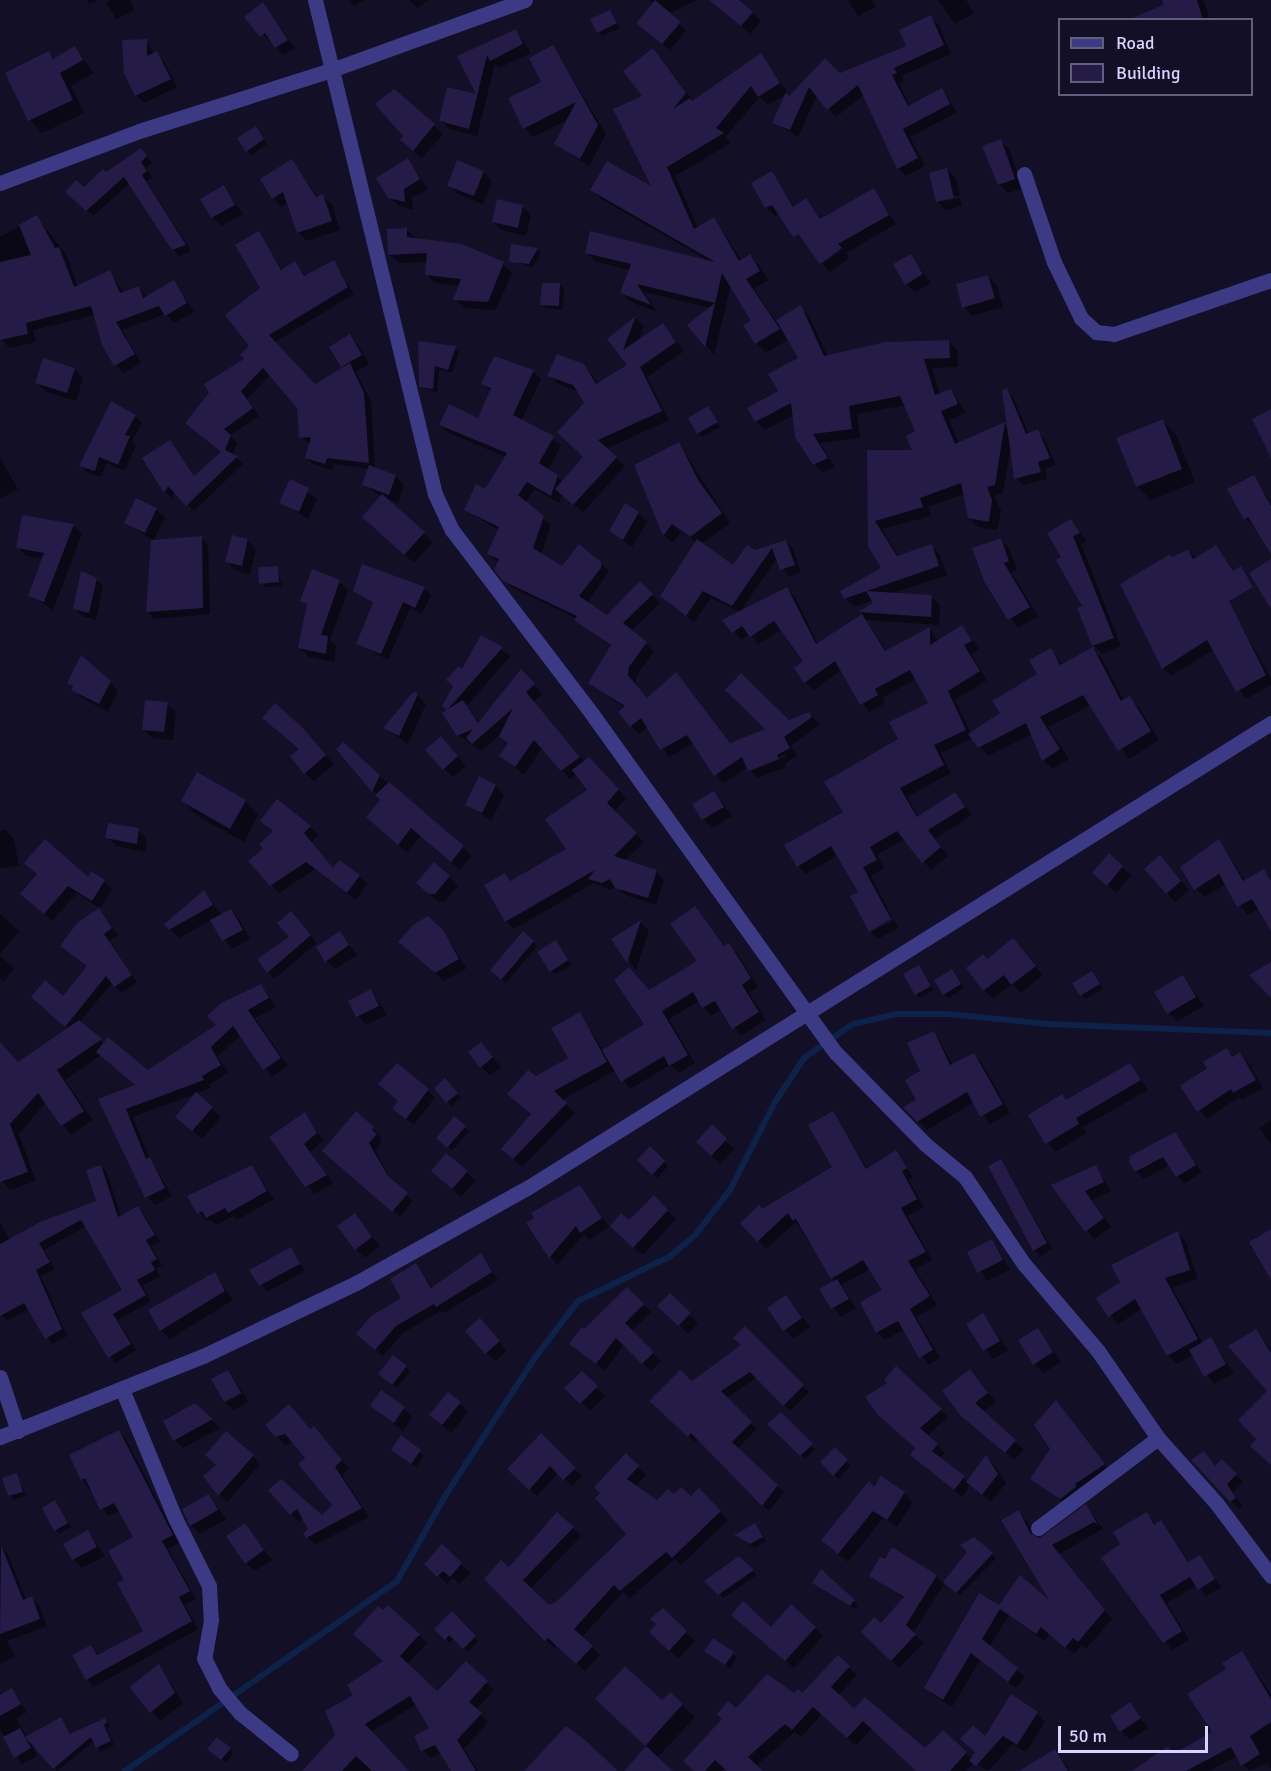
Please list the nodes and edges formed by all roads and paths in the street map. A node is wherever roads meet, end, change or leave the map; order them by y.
1 (315, 0) edge
2 (525, 0) edge
3 (334, 69) junction
4 (1024, 174) dead end
5 (0, 183) edge
6 (1271, 280) edge
7 (1271, 723) edge
8 (812, 1019) junction
9 (0, 1377) edge
10 (122, 1389) junction
11 (18, 1431) junction
12 (0, 1437) edge
13 (1158, 1438) junction
14 (1038, 1528) dead end
15 (1271, 1576) edge
16 (291, 1754) dead end

1 - 3 street
2 - 3 street
3 - 5 street
3 - 8 street
4 - 6 street
7 - 8 street
8 - 10 street
8 - 13 street
9 - 11 street
10 - 11 street
10 - 16 street
11 - 12 street
13 - 14 street
13 - 15 street

